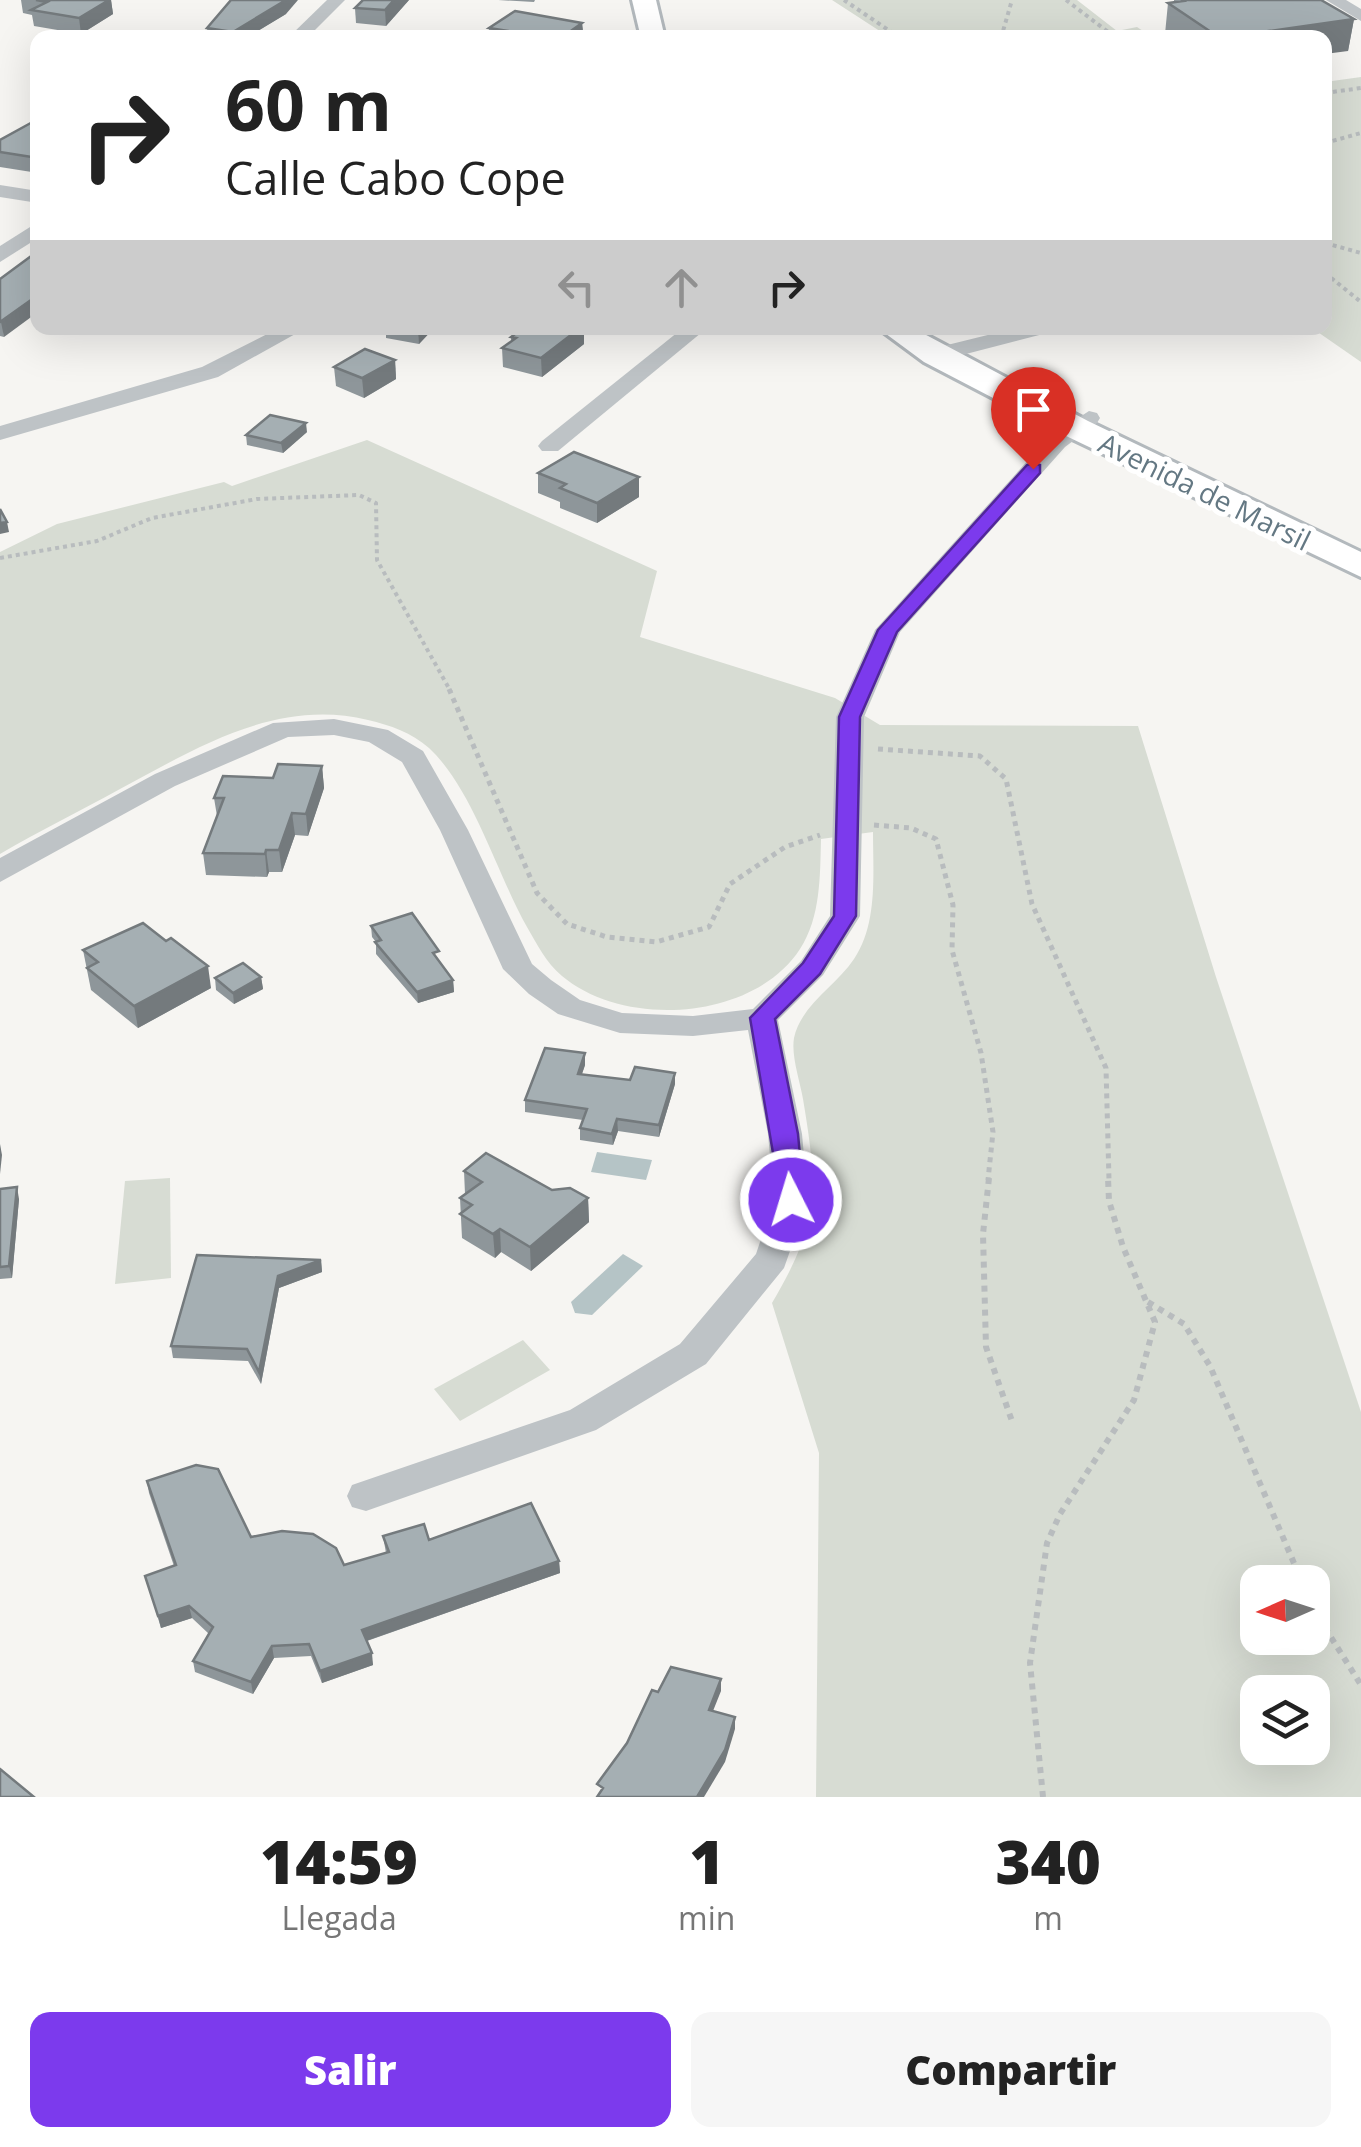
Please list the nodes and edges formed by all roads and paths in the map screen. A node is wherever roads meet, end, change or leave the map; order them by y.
1 (337, 0) edge
2 (628, 0) edge
3 (644, 0) edge
4 (844, 0) edge
5 (1012, 0) edge
6 (1066, 0) edge
7 (1334, 0) edge
8 (1361, 16) edge
9 (305, 30) edge
10 (633, 30) edge
11 (651, 30) edge
12 (888, 30) edge
13 (1003, 30) edge
14 (1105, 30) edge
15 (1361, 88) edge
16 (1332, 92) edge
17 (1361, 132) edge
18 (1332, 141) edge
19 (0, 191) edge
20 (30, 196) edge
21 (30, 234) edge
22 (1332, 245) edge
23 (1361, 253) edge
24 (0, 256) edge
25 (1332, 279) edge
26 (1361, 302) edge
27 (281, 335) edge
28 (687, 335) edge
29 (912, 335) edge
30 (994, 335) edge
31 (937, 344) edge
32 (1082, 423) junction
33 (0, 434) edge
34 (550, 446) dead end
35 (1361, 548) edge
36 (0, 558) edge
37 (1361, 566) edge
38 (849, 752) junction
39 (847, 825) junction
40 (0, 873) edge
41 (762, 1018) junction
42 (1146, 1301) junction
43 (1013, 1424) dead end
44 (366, 1496) dead end
45 (1295, 1565) edge
46 (1330, 1635) edge
47 (1361, 1684) edge
48 (1043, 1797) edge

1 - 9 street
2 - 10 street
3 - 11 street
4 - 12 path
5 - 13 path
6 - 14 path
7 - 8 street
15 - 16 path
17 - 18 path
19 - 20 street
21 - 24 street
22 - 23 path
25 - 26 path
27 - 33 street
28 - 34 street
29 - 31 street, Avenida de Marsil
30 - 31 street
31 - 32 street, Avenida de Marsil
32 - 35 street, Avenida de Marsil
32 - 37 street, Avenida de Marsil
32 - 38 street
36 - 39 path
38 - 39 street
38 - 42 path
39 - 41 street
39 - 43 path
40 - 41 street
41 - 44 street
42 - 45 path
42 - 48 path
46 - 47 path

